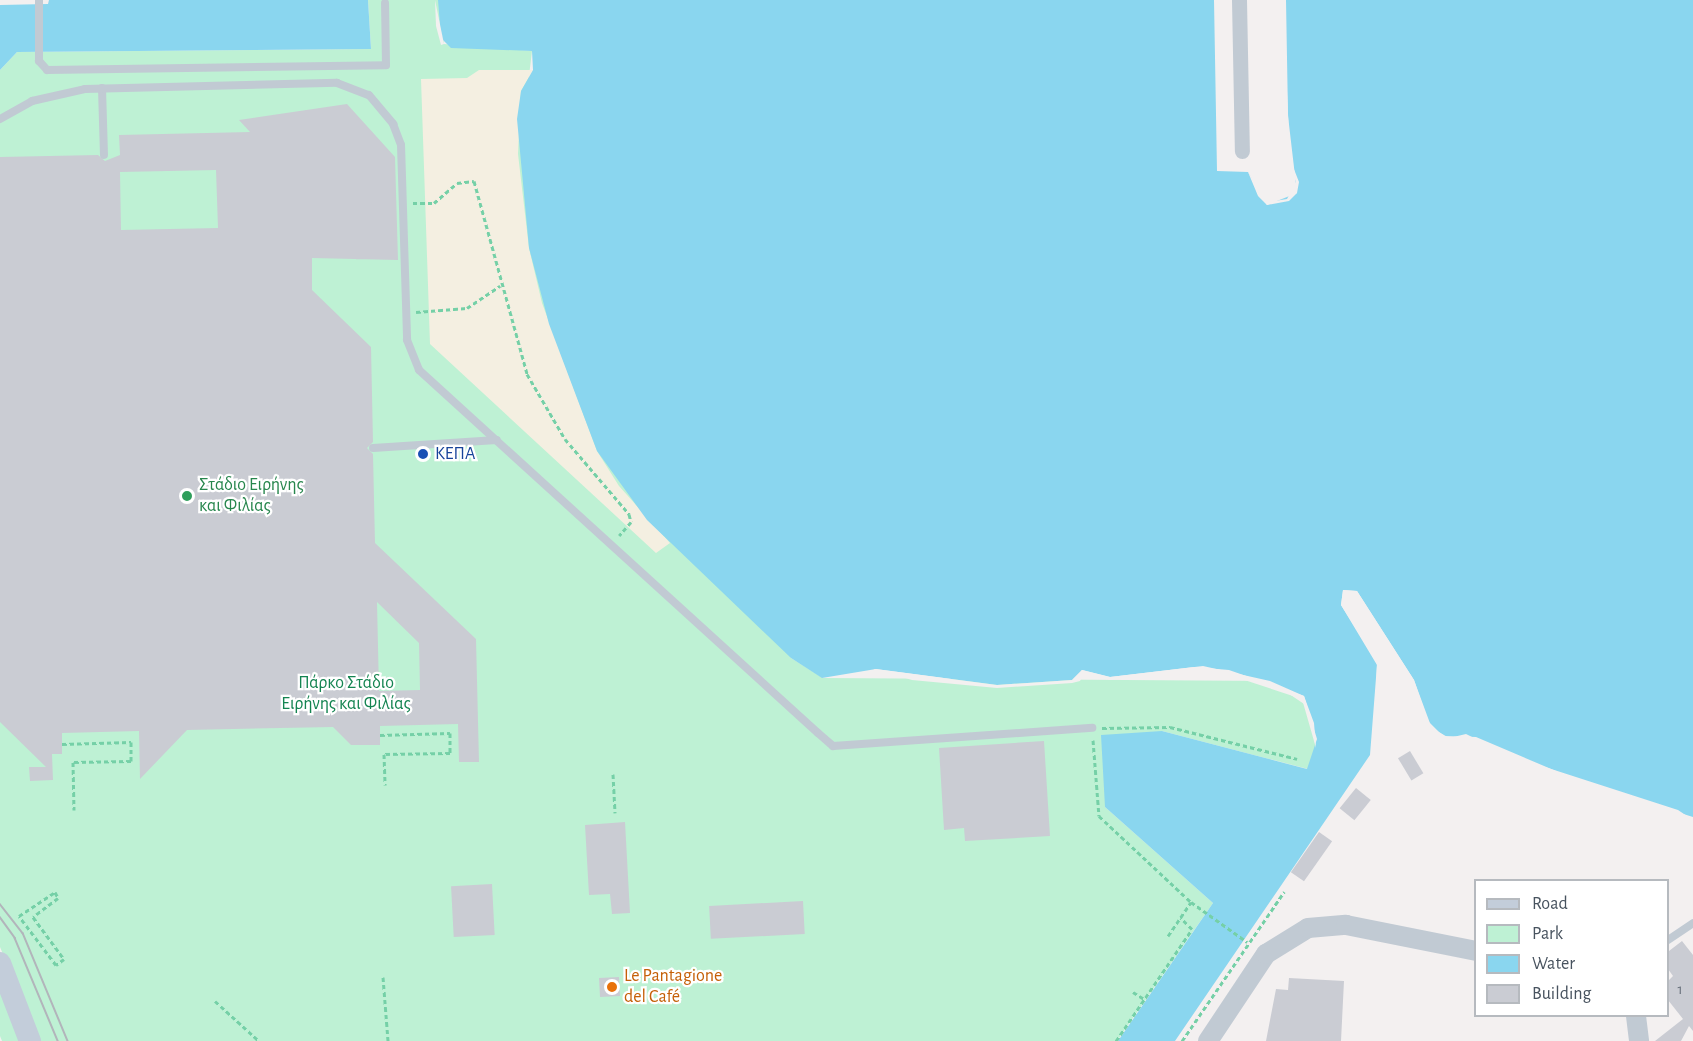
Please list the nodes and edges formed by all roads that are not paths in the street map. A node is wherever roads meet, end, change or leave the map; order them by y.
1 (39, 0) edge
2 (1239, 0) edge
3 (385, 3) dead end
4 (102, 88) junction
5 (0, 119) edge
6 (1242, 151) dead end
7 (104, 155) dead end
8 (497, 440) junction
9 (373, 448) dead end
10 (1092, 728) road end
11 (1693, 923) edge
12 (1669, 939) edge
13 (1474, 951) edge
14 (0, 963) edge
15 (1636, 1017) edge
16 (30, 1041) edge
17 (1208, 1041) edge
18 (1639, 1041) edge

1 - 3 lane
2 - 6 street
4 - 5 lane
4 - 7 lane
4 - 8 lane
8 - 9 lane
8 - 10 lane
11 - 12 lane
13 - 17 street
14 - 16 main road
15 - 18 street

